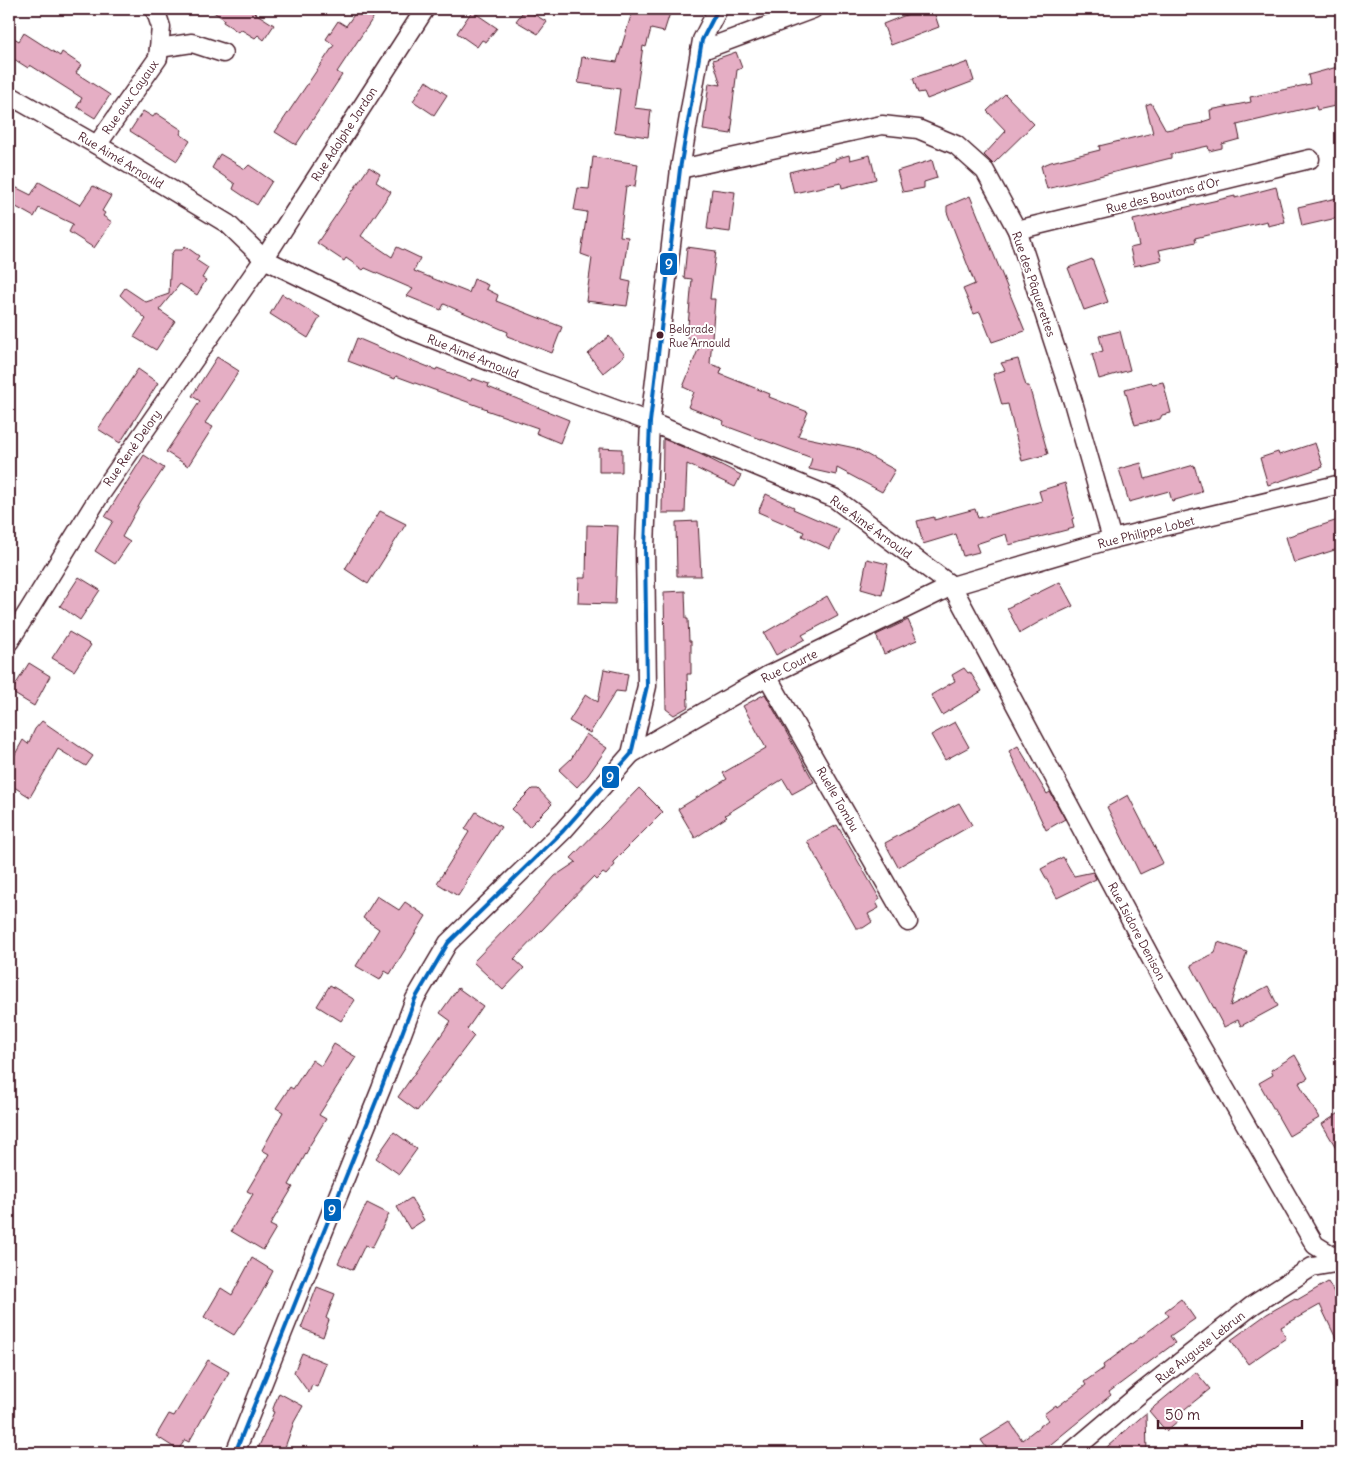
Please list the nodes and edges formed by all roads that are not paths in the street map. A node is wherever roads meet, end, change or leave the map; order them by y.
1 (155, 9) edge
2 (425, 9) edge
3 (718, 9) edge
4 (813, 9) edge
5 (159, 48) junction
6 (700, 52) junction
7 (223, 53) dead end
8 (9, 95) edge
9 (97, 145) junction
10 (1310, 159) dead end
11 (680, 169) junction
12 (1017, 230) junction
13 (264, 259) junction
14 (650, 422) junction
15 (1341, 484) edge
16 (1112, 539) junction
17 (952, 586) junction
18 (9, 642) edge
19 (767, 676) junction
20 (631, 754) junction
21 (908, 922) dead end
22 (1341, 1261) edge
23 (235, 1453) edge
24 (1070, 1453) edge

1 - 5 street, Rue aux Cayaux
2 - 13 street, Rue Adolphe Jardon
3 - 6 street
4 - 6 street
5 - 7 street, Rue aux Cayaux
5 - 9 street, Rue aux Cayaux
6 - 11 street
8 - 9 street, Rue Aimé Arnould
9 - 13 street, Rue Aimé Arnould
10 - 12 street, Rue des Boutons d'Or
11 - 12 street, Rue des Pâquerettes
11 - 14 street
12 - 16 street, Rue des Pâquerettes
13 - 14 street, Rue Aimé Arnould
13 - 18 street, Rue René Delory
14 - 17 street, Rue Aimé Arnould
14 - 20 street
15 - 16 street, Rue Philippe Lobet
16 - 17 street, Rue Philippe Lobet
17 - 19 street, Rue Courte
17 - 22 street, Rue Isidore Denison
19 - 20 street, Rue Courte
19 - 21 street, Ruelle Tombu
20 - 23 street
22 - 24 street, Rue Auguste Lebrun

